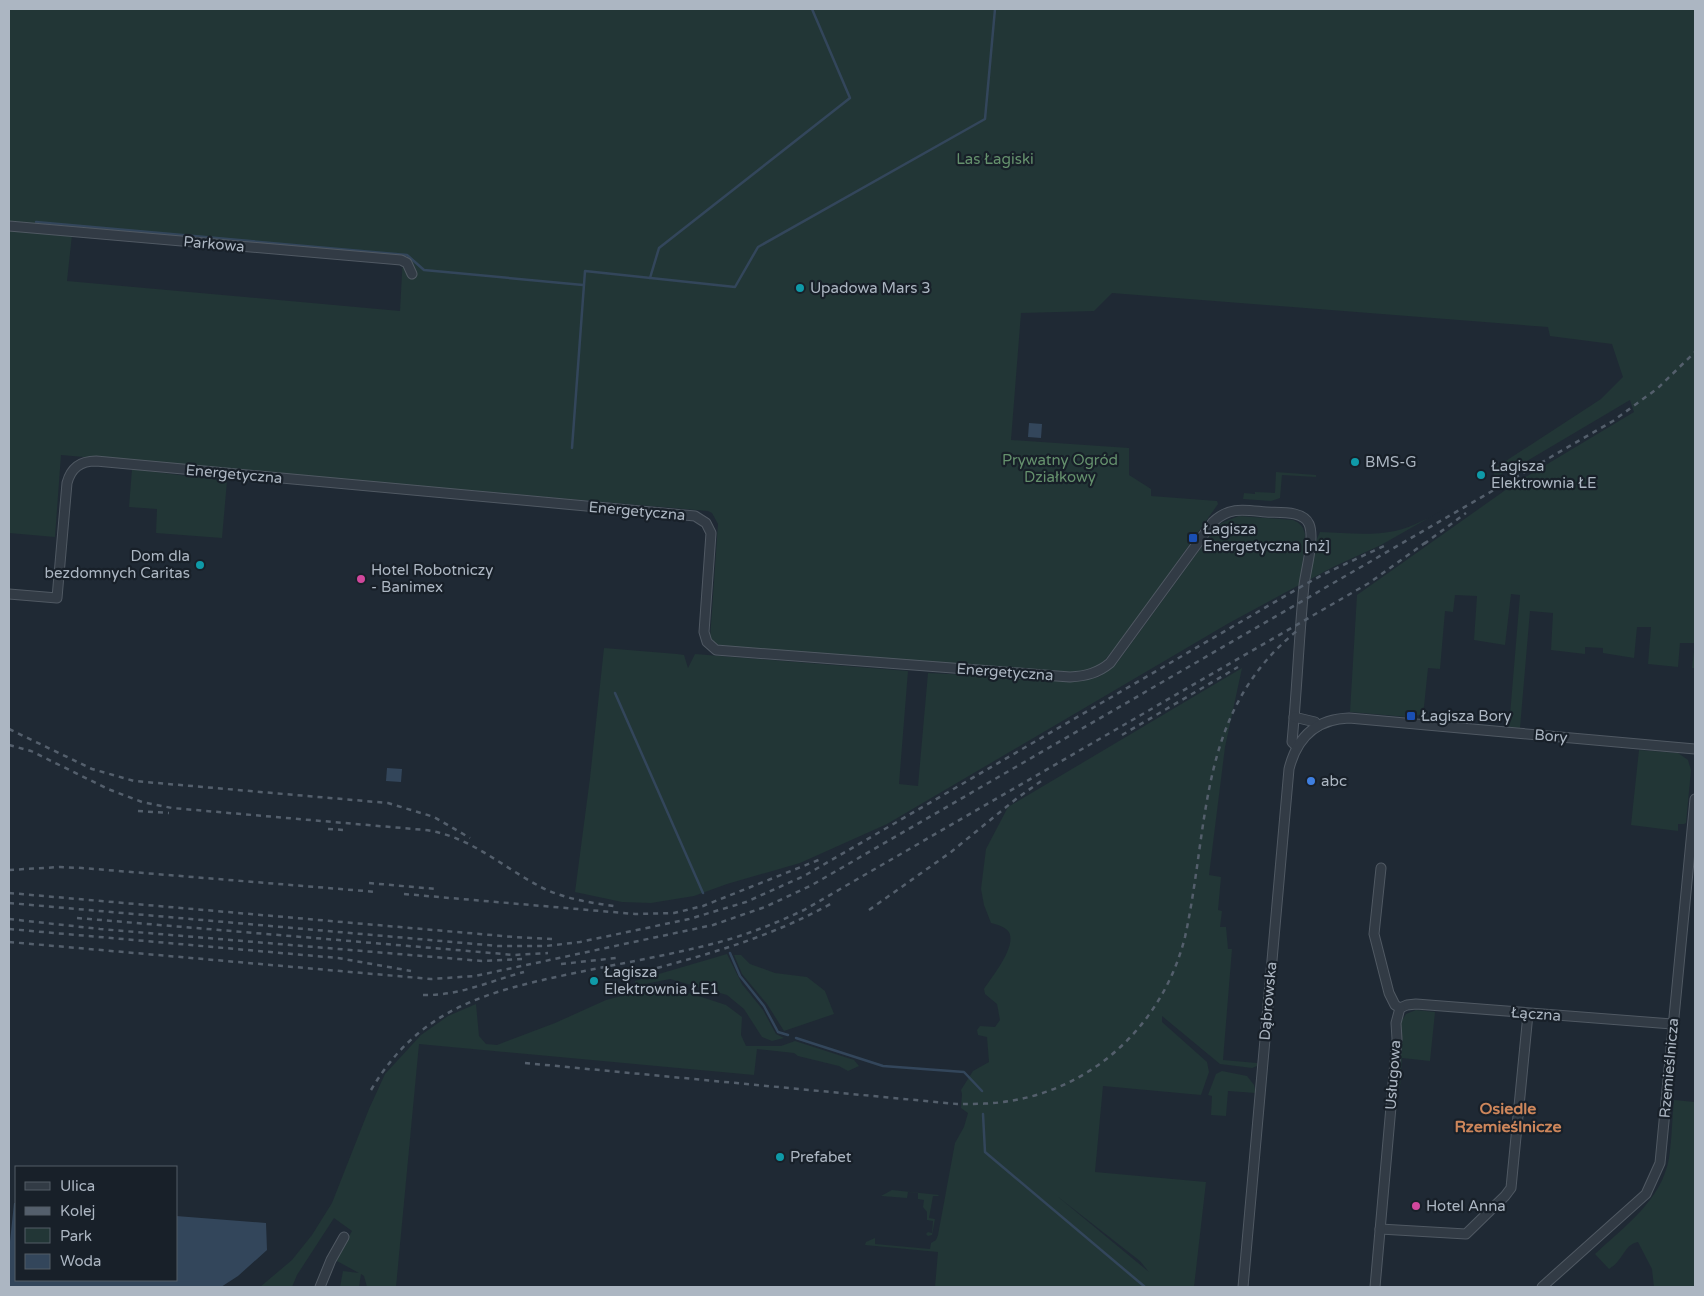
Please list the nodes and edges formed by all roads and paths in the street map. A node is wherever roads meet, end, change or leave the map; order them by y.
1 (9, 226) edge
2 (412, 274) dead end
3 (1213, 522) joint
4 (9, 594) edge
5 (1294, 717) junction
6 (1318, 726) junction
7 (1297, 747) junction
8 (1695, 749) edge
9 (1695, 799) edge
10 (1381, 868) dead end
11 (1400, 1008) junction
12 (1528, 1014) junction
13 (1672, 1024) junction
14 (1380, 1229) junction
15 (344, 1237) dead end
16 (320, 1287) edge
17 (1243, 1287) edge
18 (1374, 1287) edge
19 (1542, 1287) edge

1 - 2 street, Parkowa
3 - 4 street, Energetyczna
3 - 5 street, Dąbrowska
5 - 6 street
5 - 7 street, Dąbrowska
6 - 7 street, Bory
6 - 8 street, Bory
7 - 17 street, Dąbrowska
9 - 13 street, Rzemieślnicza
10 - 11 street
11 - 12 street, Łączna
11 - 14 street, Usługowa
12 - 13 street, Łączna
12 - 14 street
13 - 19 street, Rzemieślnicza
14 - 18 street, Usługowa
15 - 16 street

